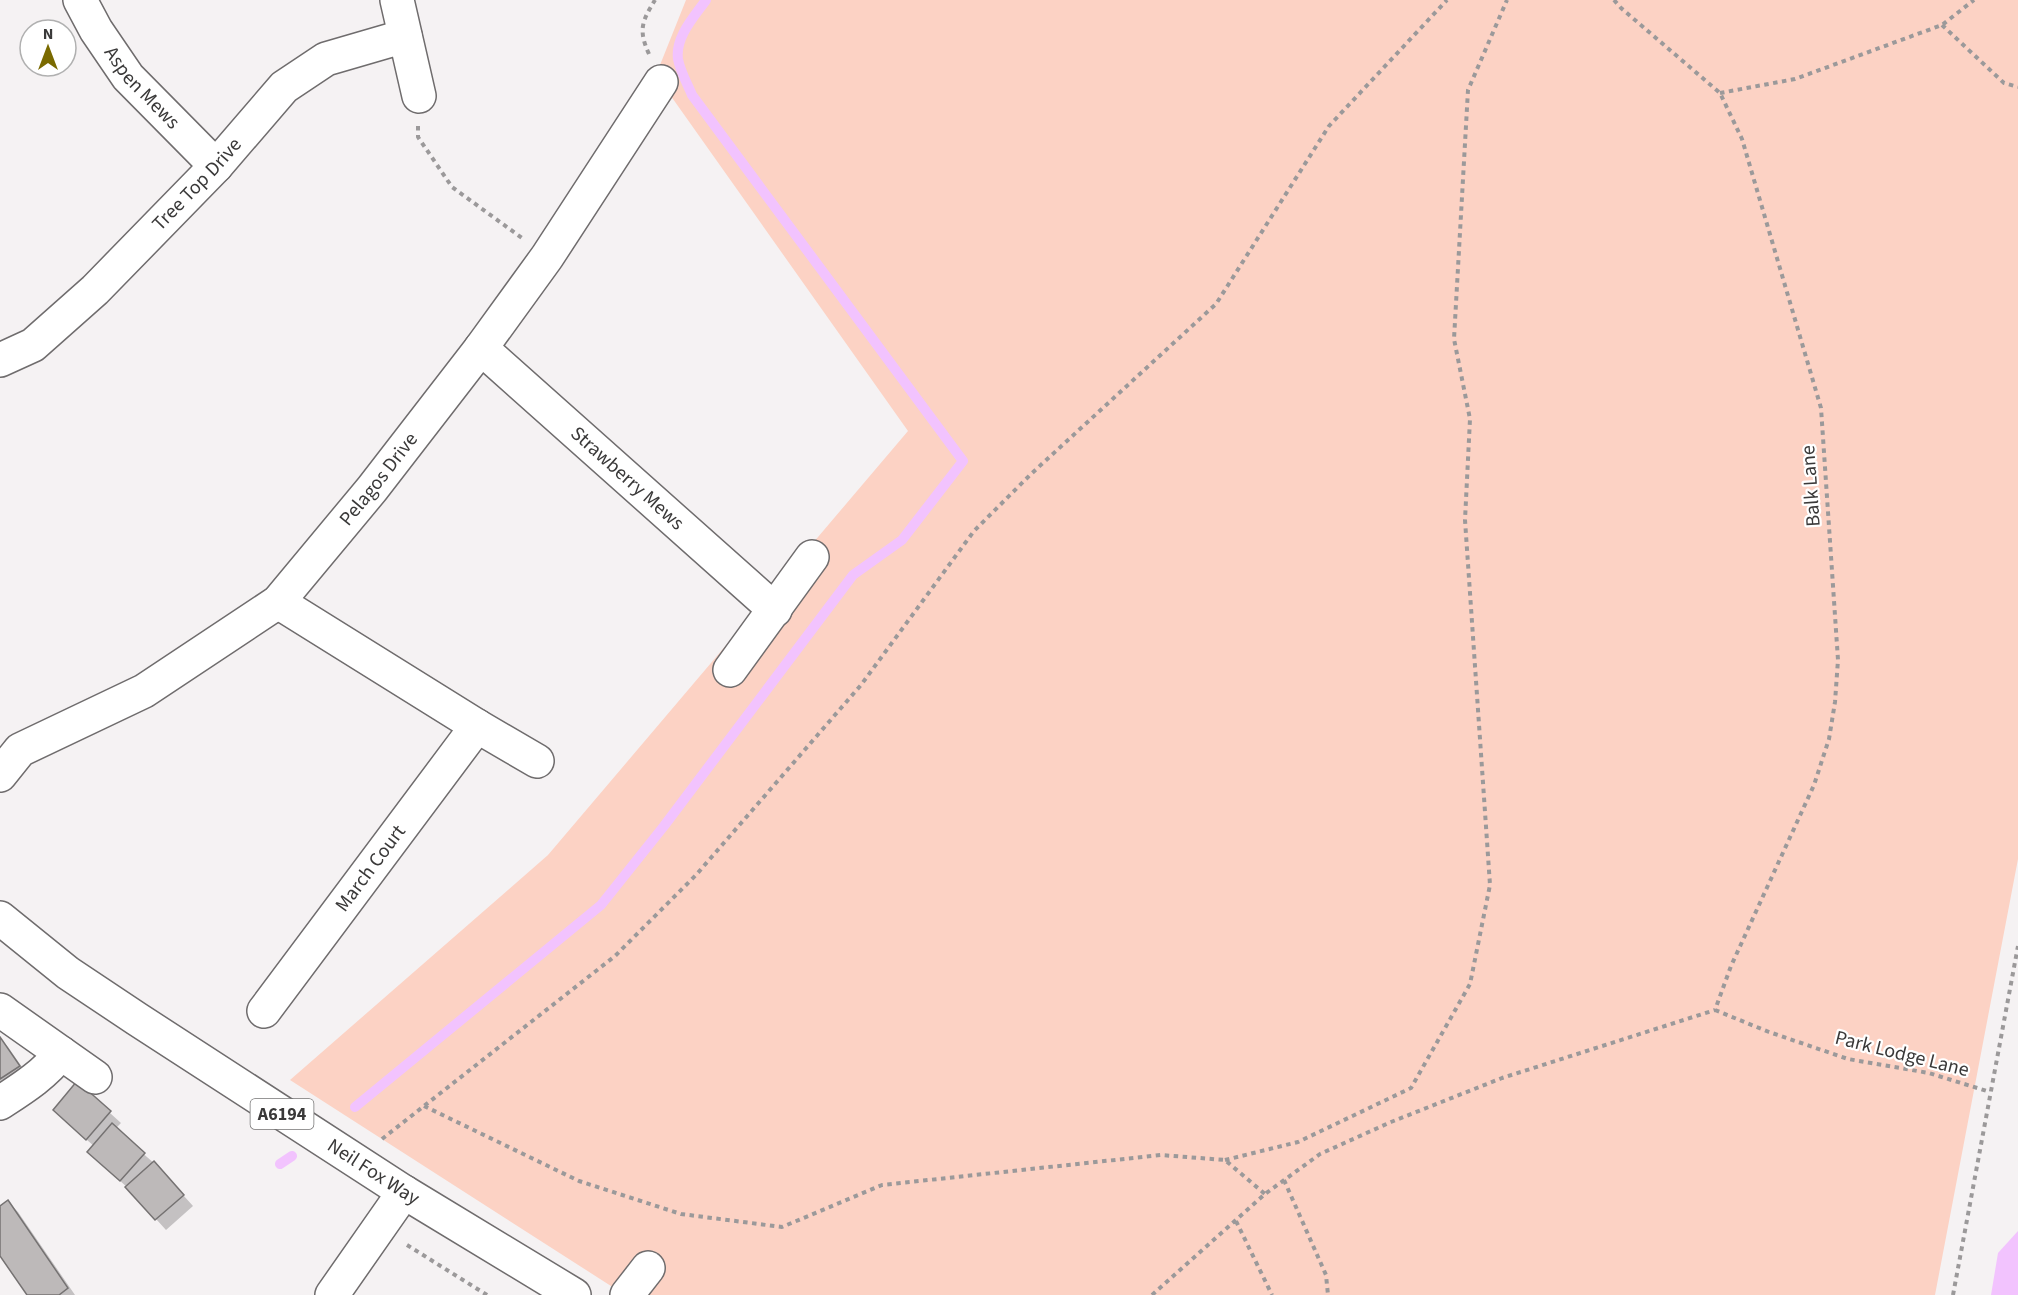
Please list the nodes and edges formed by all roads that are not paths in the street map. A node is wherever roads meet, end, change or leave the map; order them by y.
1 (80, 0) edge
2 (397, 0) edge
3 (405, 36) junction
4 (661, 82) road end
5 (419, 96) road end
6 (216, 166) junction
7 (481, 348) junction
8 (0, 360) edge
9 (812, 558) dead end
10 (278, 602) junction
11 (775, 610) junction
12 (730, 670) dead end
13 (477, 726) junction
14 (537, 761) dead end
15 (0, 775) edge
16 (0, 918) edge
17 (0, 1010) edge
18 (264, 1011) dead end
19 (61, 1053) junction
20 (95, 1077) dead end
21 (0, 1103) edge
22 (404, 1192) junction
23 (648, 1268) dead end
24 (332, 1295) edge
25 (574, 1295) edge
26 (627, 1295) edge

1 - 6 street, Aspen Mews
2 - 3 street
3 - 5 street
3 - 6 street, Tree Top Drive
4 - 7 street, Pelagos Drive
6 - 8 street, Tree Top Drive
7 - 10 street, Pelagos Drive
7 - 11 street, Strawberry Mews
9 - 11 street
10 - 13 street
10 - 15 street, Pelagos Drive
11 - 12 street
13 - 14 street
13 - 18 street, March Court
16 - 22 street, Neil Fox Way / A6194
17 - 19 street
19 - 20 street
19 - 21 street
22 - 24 street
22 - 25 street, Neil Fox Way / A6194
23 - 26 street

